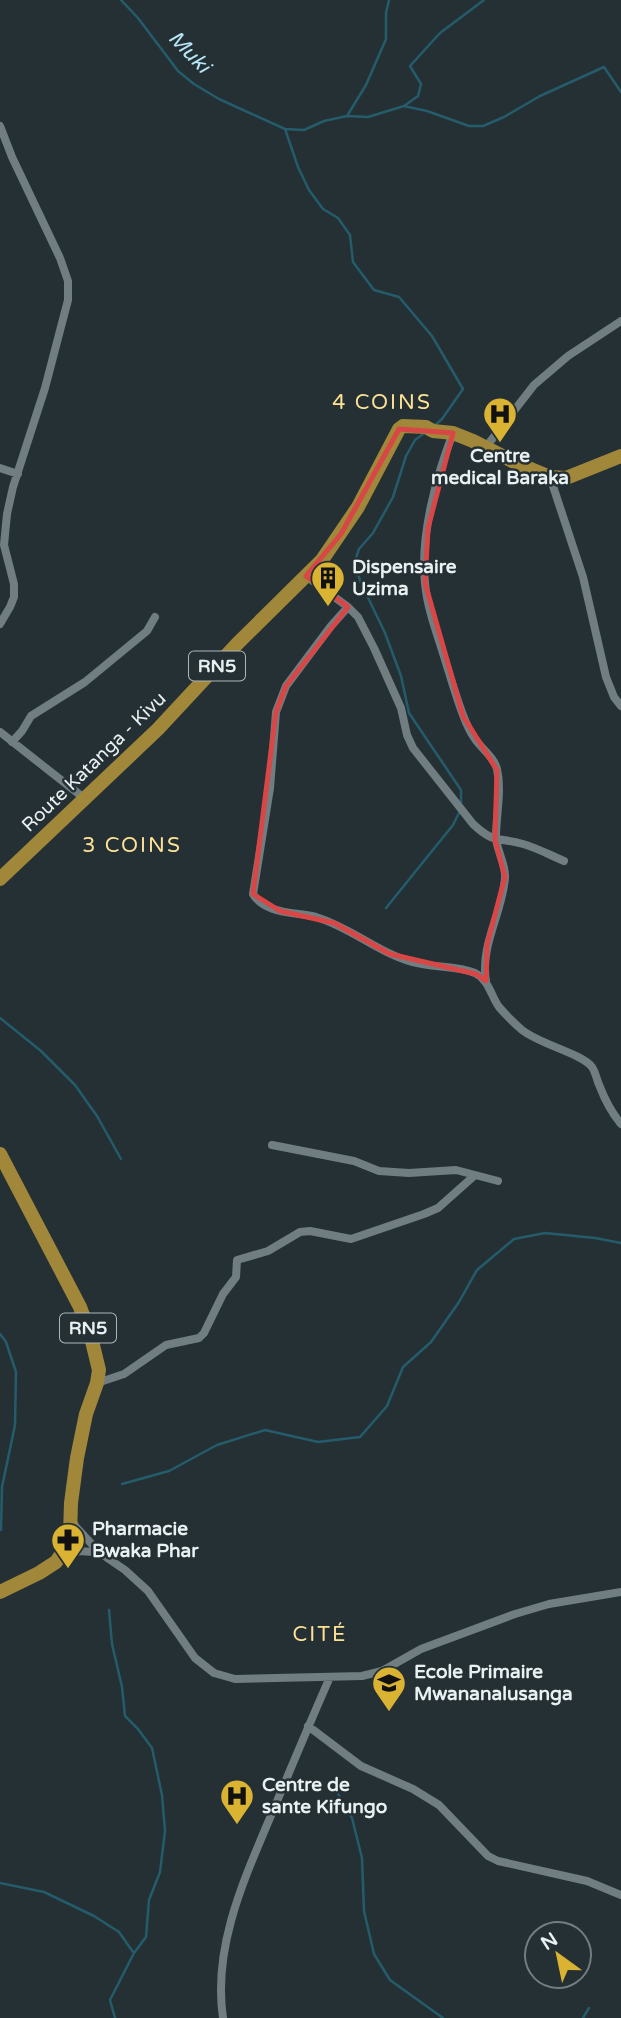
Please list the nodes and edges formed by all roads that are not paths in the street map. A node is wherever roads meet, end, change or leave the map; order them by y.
1 (0, 126) edge
2 (621, 321) edge
3 (453, 433) junction
4 (486, 447) junction
5 (621, 456) edge
6 (0, 468) edge
7 (18, 474) junction
8 (550, 477) junction
9 (306, 576) junction
10 (348, 607) junction
11 (155, 617) dead end
12 (0, 625) edge
13 (621, 706) edge
14 (0, 732) edge
15 (12, 742) junction
16 (84, 798) junction
17 (495, 840) junction
18 (564, 861) dead end
19 (0, 879) edge
20 (486, 981) junction
21 (621, 1124) edge
22 (272, 1144) dead end
23 (0, 1154) edge
24 (474, 1176) junction
25 (498, 1181) dead end
26 (97, 1383) junction
27 (71, 1518) junction
28 (100, 1553) junction
29 (56, 1562) junction
30 (621, 1591) edge
31 (0, 1592) edge
32 (330, 1677) junction
33 (308, 1726) junction
34 (621, 1895) edge
35 (223, 2018) edge

1 - 7 street
2 - 4 street
3 - 4 highway, Route Katanga - Kivu / RN5
3 - 9 highway, Route Katanga - Kivu / RN5
3 - 17 street
4 - 8 highway, Route Katanga - Kivu / RN5
5 - 8 highway
6 - 7 street
7 - 12 street
8 - 13 street
9 - 10 street
9 - 16 highway, Route Katanga - Kivu / RN5
10 - 17 street
10 - 20 street
11 - 15 street
14 - 15 street
15 - 16 street
16 - 19 highway, Route Katanga - Kivu / RN5
17 - 18 street
17 - 20 street
20 - 21 street
22 - 24 street
23 - 26 highway, RN5
24 - 25 street
24 - 26 street
26 - 27 highway, RN5
27 - 28 street
27 - 29 highway, RN5
28 - 29 street
28 - 32 street
29 - 31 highway
30 - 32 street
32 - 33 street
33 - 34 street
33 - 35 street

